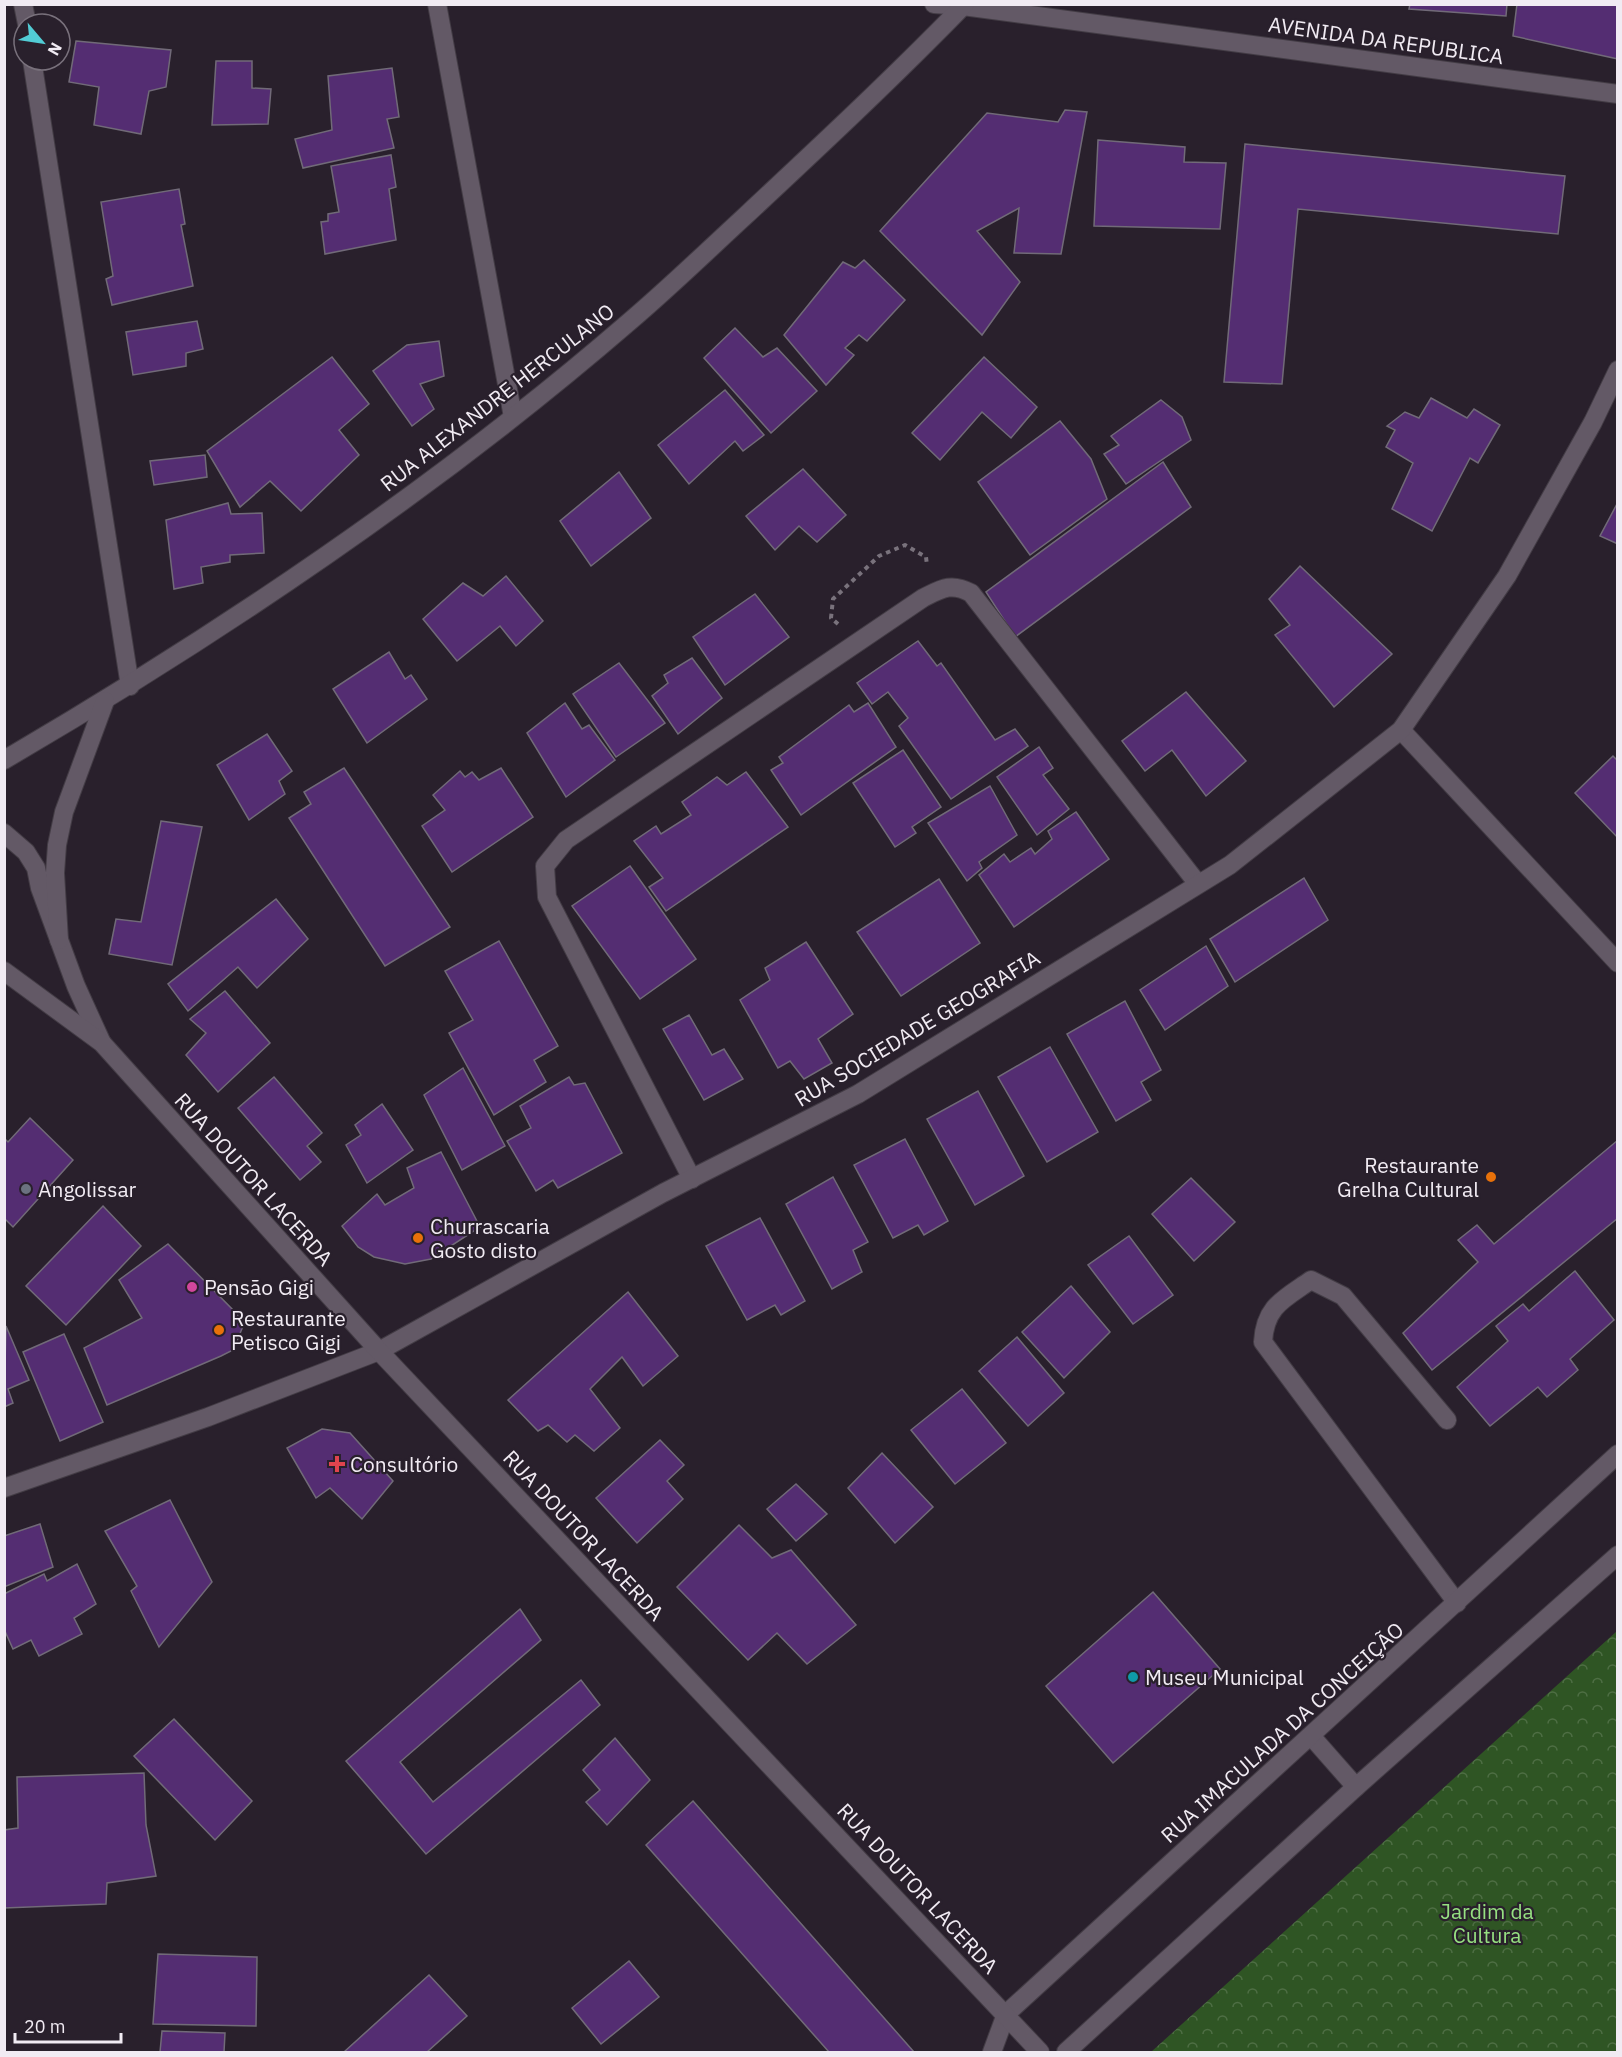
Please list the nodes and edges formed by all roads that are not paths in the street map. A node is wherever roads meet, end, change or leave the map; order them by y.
1 (437, 4) edge
2 (934, 4) edge
3 (964, 5) edge
4 (34, 72) edge
5 (1617, 93) edge
6 (1617, 370) edge
7 (513, 417) junction
8 (130, 686) junction
9 (105, 701) junction
10 (1401, 730) junction
11 (4, 760) edge
12 (4, 833) edge
13 (1198, 884) junction
14 (59, 940) junction
15 (1617, 963) edge
16 (4, 971) edge
17 (4, 979) edge
18 (26, 985) junction
19 (102, 1043) junction
20 (692, 1179) junction
21 (379, 1351) junction
22 (1447, 1420) dead end
23 (1617, 1454) edge
24 (4, 1488) edge
25 (1617, 1555) edge
26 (1457, 1603) junction
27 (1312, 1737) junction
28 (1356, 1787) junction
29 (1006, 2014) junction
30 (992, 2052) edge
31 (1040, 2052) edge
32 (1066, 2052) edge

1 - 7 street
2 - 3 street, AVENIDA DA REPUBLICA
3 - 5 street, AVENIDA DA REPUBLICA
3 - 7 street, RUA ALEXANDRE HERCULANO
4 - 8 street
6 - 10 street, RUA SOCIEDADE GEOGRAFIA
7 - 8 street, RUA ALEXANDRE HERCULANO
8 - 9 street, RUA ALEXANDRE HERCULANO
9 - 11 street, RUA ALEXANDRE HERCULANO
9 - 14 street
10 - 13 street, RUA SOCIEDADE GEOGRAFIA
10 - 15 street
12 - 14 street, RUA DOUTOR LACERDA
13 - 20 street, RUA SOCIEDADE GEOGRAFIA
13 - 20 street
14 - 19 street, RUA DOUTOR LACERDA
16 - 18 street, RUA DOUTOR LACERDA
17 - 18 street
18 - 19 street, RUA DOUTOR LACERDA
19 - 21 street, RUA DOUTOR LACERDA
20 - 21 street, RUA SOCIEDADE GEOGRAFIA
21 - 24 street, RUA SOCIEDADE GEOGRAFIA
21 - 29 street, RUA DOUTOR LACERDA
22 - 26 street
23 - 26 street, RUA IMACULADA DA CONCEIÇÃO
25 - 28 street
26 - 27 street, RUA IMACULADA DA CONCEIÇÃO
27 - 28 street
27 - 29 street, RUA IMACULADA DA CONCEIÇÃO
28 - 32 street
29 - 30 street, RUA IMACULADA DA CONCEIÇÃO
29 - 31 street, RUA DOUTOR LACERDA

